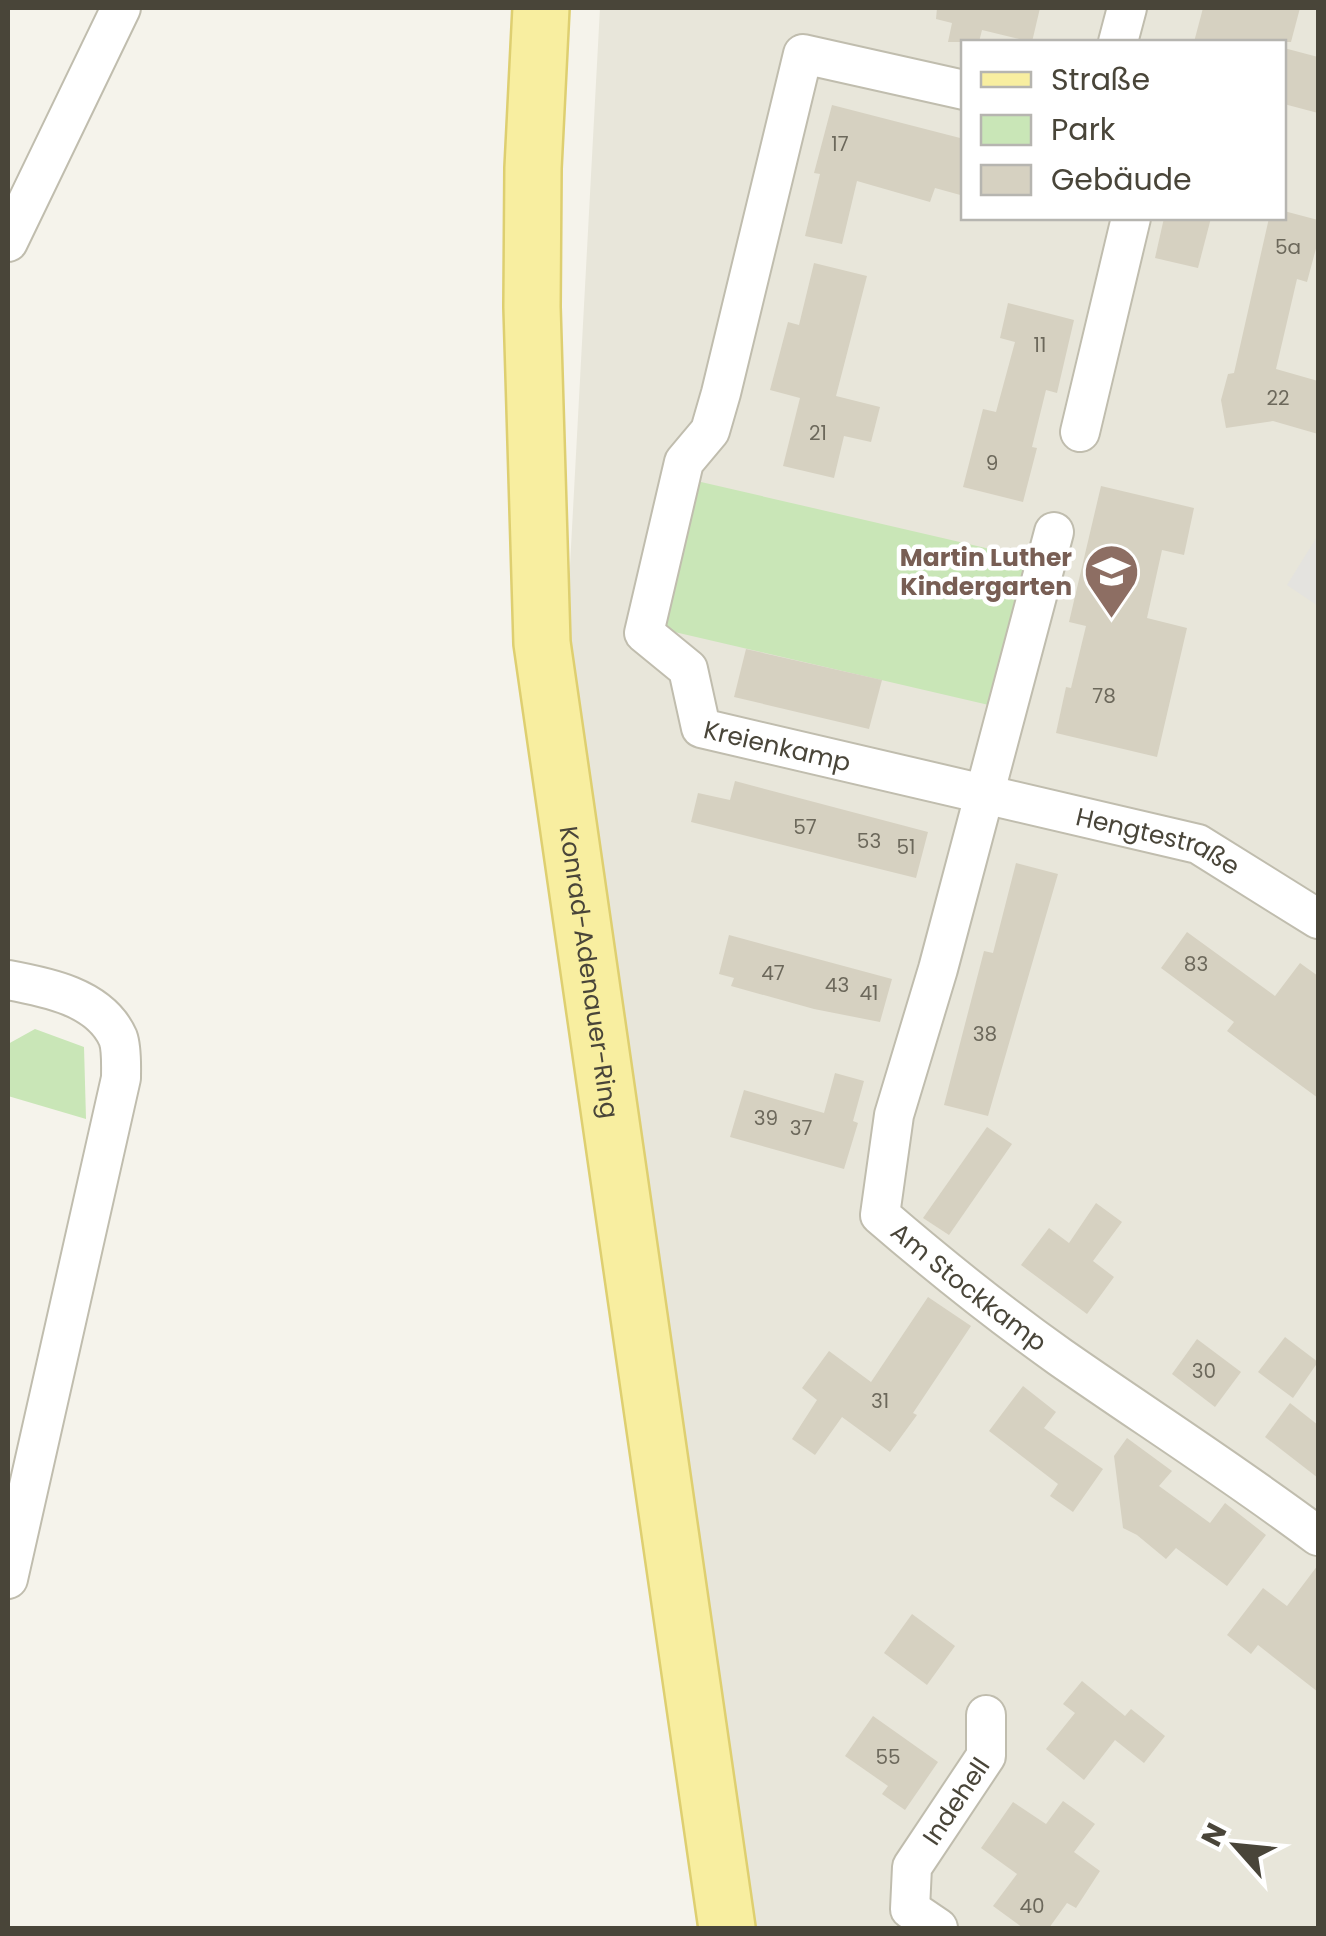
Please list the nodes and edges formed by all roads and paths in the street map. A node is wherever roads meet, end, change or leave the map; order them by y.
1 (121, 8) edge
2 (541, 8) edge
3 (1127, 8) edge
4 (1119, 40) edge
5 (961, 89) edge
6 (1130, 220) edge
7 (8, 242) edge
8 (1080, 432) dead end
9 (1054, 532) dead end
10 (984, 794) junction
11 (1318, 919) edge
12 (8, 980) edge
13 (1318, 1536) edge
14 (8, 1579) edge
15 (986, 1716) dead end
16 (727, 1928) edge
17 (938, 1928) edge

1 - 7 street
2 - 16 main road, Konrad-Adenauer-Ring
3 - 4 street
5 - 10 street, Kreienkamp
6 - 8 street
9 - 10 street
10 - 11 street, Hengtestraße
10 - 13 street, Am Stockkamp
12 - 14 street
15 - 17 street, Indehell

